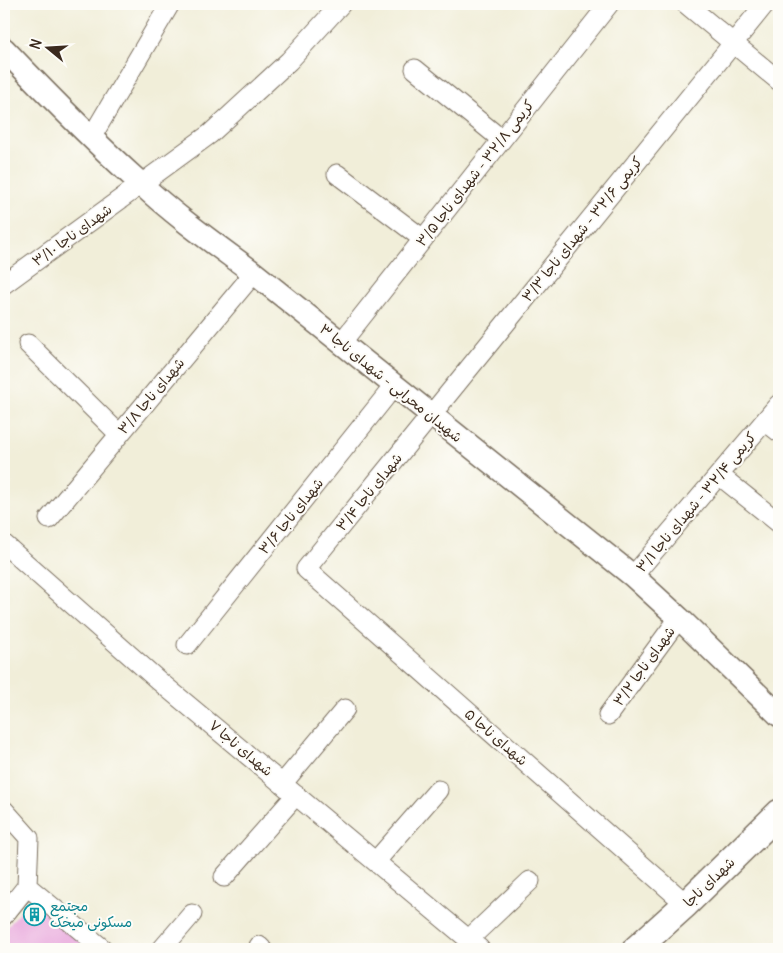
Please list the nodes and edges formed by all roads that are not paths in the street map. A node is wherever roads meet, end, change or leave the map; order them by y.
1 (170, 4) edge
2 (341, 4) edge
3 (609, 4) edge
4 (686, 4) edge
5 (765, 4) edge
6 (733, 43) junction
7 (4, 49) edge
8 (415, 69) dead end
9 (779, 81) edge
10 (91, 138) junction
11 (502, 140) junction
12 (337, 174) dead end
13 (141, 185) junction
14 (423, 239) junction
15 (254, 273) junction
16 (4, 284) edge
17 (340, 343) junction
18 (28, 344) dead end
19 (394, 386) junction
20 (779, 404) edge
21 (431, 415) junction
22 (772, 427) edge
23 (119, 434) junction
24 (719, 475) junction
25 (49, 519) dead end
26 (779, 523) edge
27 (4, 544) edge
28 (306, 569) joint
29 (633, 576) junction
30 (679, 618) junction
31 (187, 645) dead end
32 (345, 709) dead end
33 (608, 715) dead end
34 (779, 715) edge
35 (289, 789) junction
36 (438, 790) dead end
37 (4, 810) edge
38 (779, 813) edge
39 (376, 861) junction
40 (224, 878) dead end
41 (530, 881) dead end
42 (27, 886) junction
43 (686, 904) junction
44 (192, 914) dead end
45 (4, 915) edge
46 (474, 945) edge
47 (103, 949) edge
48 (162, 949) edge
49 (636, 949) edge

1 - 10 street
2 - 13 street, شهدای ناجا ۳/۱۰
3 - 11 street, کریمی ۳۲/۸ - شهدای ناجا ۳/۵
4 - 6 street
5 - 6 street, کریمی ۳۲/۶ - شهدای ناجا ۳/۳
6 - 9 street
6 - 21 street, کریمی ۳۲/۶ - شهدای ناجا ۳/۳
7 - 10 street, شهیدان محرابی - شهدای ناجا ۳
8 - 11 street
10 - 13 street, شهیدان محرابی - شهدای ناجا ۳
11 - 14 street, کریمی ۳۲/۸ - شهدای ناجا ۳/۵
12 - 14 street
13 - 15 street, شهیدان محرابی - شهدای ناجا ۳
13 - 16 street, شهدای ناجا ۳/۱۰
14 - 17 street, کریمی ۳۲/۸ - شهدای ناجا ۳/۵
15 - 17 street, شهیدان محرابی - شهدای ناجا ۳
15 - 23 street, شهدای ناجا ۳/۸
17 - 19 street, شهیدان محرابی - شهدای ناجا ۳
18 - 23 street
19 - 21 street, شهیدان محرابی - شهدای ناجا ۳
19 - 31 street, شهدای ناجا ۳/۶
20 - 22 street, کریمی ۳۲/۴ - شهدای ناجا ۳/۱
21 - 28 street, شهدای ناجا ۳/۴
21 - 29 street, شهیدان محرابی - شهدای ناجا ۳
22 - 24 street, کریمی ۳۲/۴ - شهدای ناجا ۳/۱
23 - 25 street, شهدای ناجا ۳/۸
24 - 26 street
24 - 29 street, کریمی ۳۲/۴ - شهدای ناجا ۳/۱
27 - 35 street, شهدای ناجا ۷
28 - 43 street, شهدای ناجا ۵
29 - 30 street, شهیدان محرابی - شهدای ناجا ۳
30 - 33 street, شهدای ناجا ۳/۲
30 - 34 street, شهیدان محرابی - شهدای ناجا ۳
32 - 35 street
35 - 39 street, شهدای ناجا ۷
35 - 40 street
36 - 39 street
37 - 42 street
38 - 43 main road, شهدای ناجا
39 - 46 street, شهدای ناجا ۷
41 - 46 street
42 - 45 street
42 - 47 street
43 - 49 main road, شهدای ناجا
44 - 48 street

